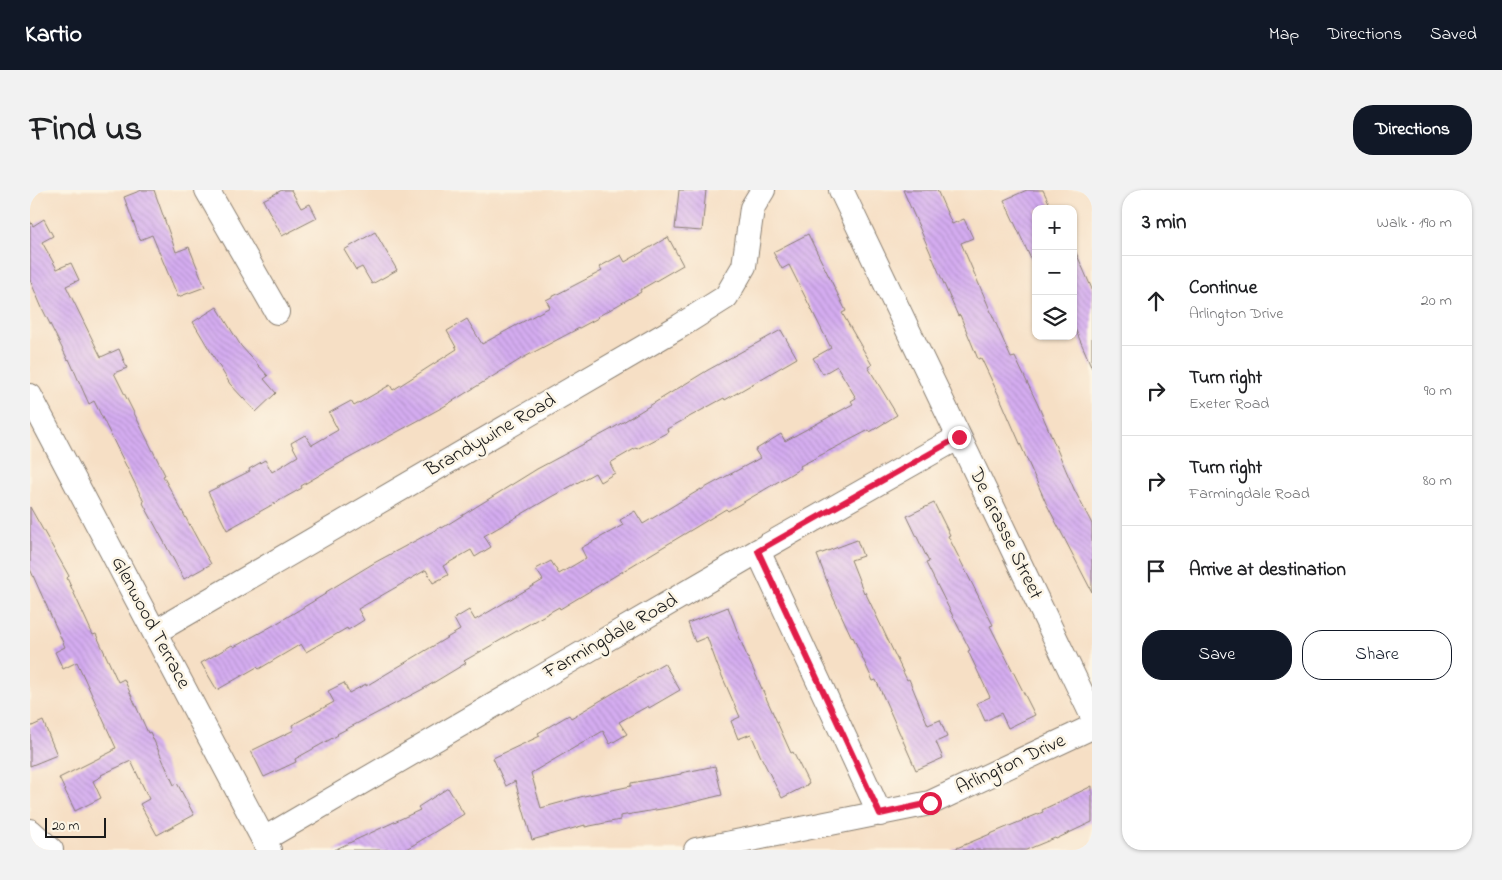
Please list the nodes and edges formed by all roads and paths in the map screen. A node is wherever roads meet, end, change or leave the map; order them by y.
1 (207, 190) edge
2 (764, 190) edge
3 (841, 190) edge
4 (277, 312) dead end
5 (30, 396) edge
6 (959, 437) junction
7 (758, 551) junction
8 (155, 632) junction
9 (1092, 715) edge
10 (1092, 727) edge
11 (880, 814) junction
12 (30, 831) edge
13 (267, 845) edge
14 (51, 850) edge
15 (696, 850) edge

1 - 4 street
2 - 8 street, Brandywine Road
3 - 6 street, De Grasse Street
5 - 8 street, Glenwood Terrace
6 - 7 street, Farmingdale Road
6 - 9 street, De Grasse Street
7 - 11 street
7 - 13 street, Farmingdale Road
8 - 13 street, Glenwood Terrace
10 - 11 street, Arlington Drive
11 - 15 street, Arlington Drive
12 - 14 street

